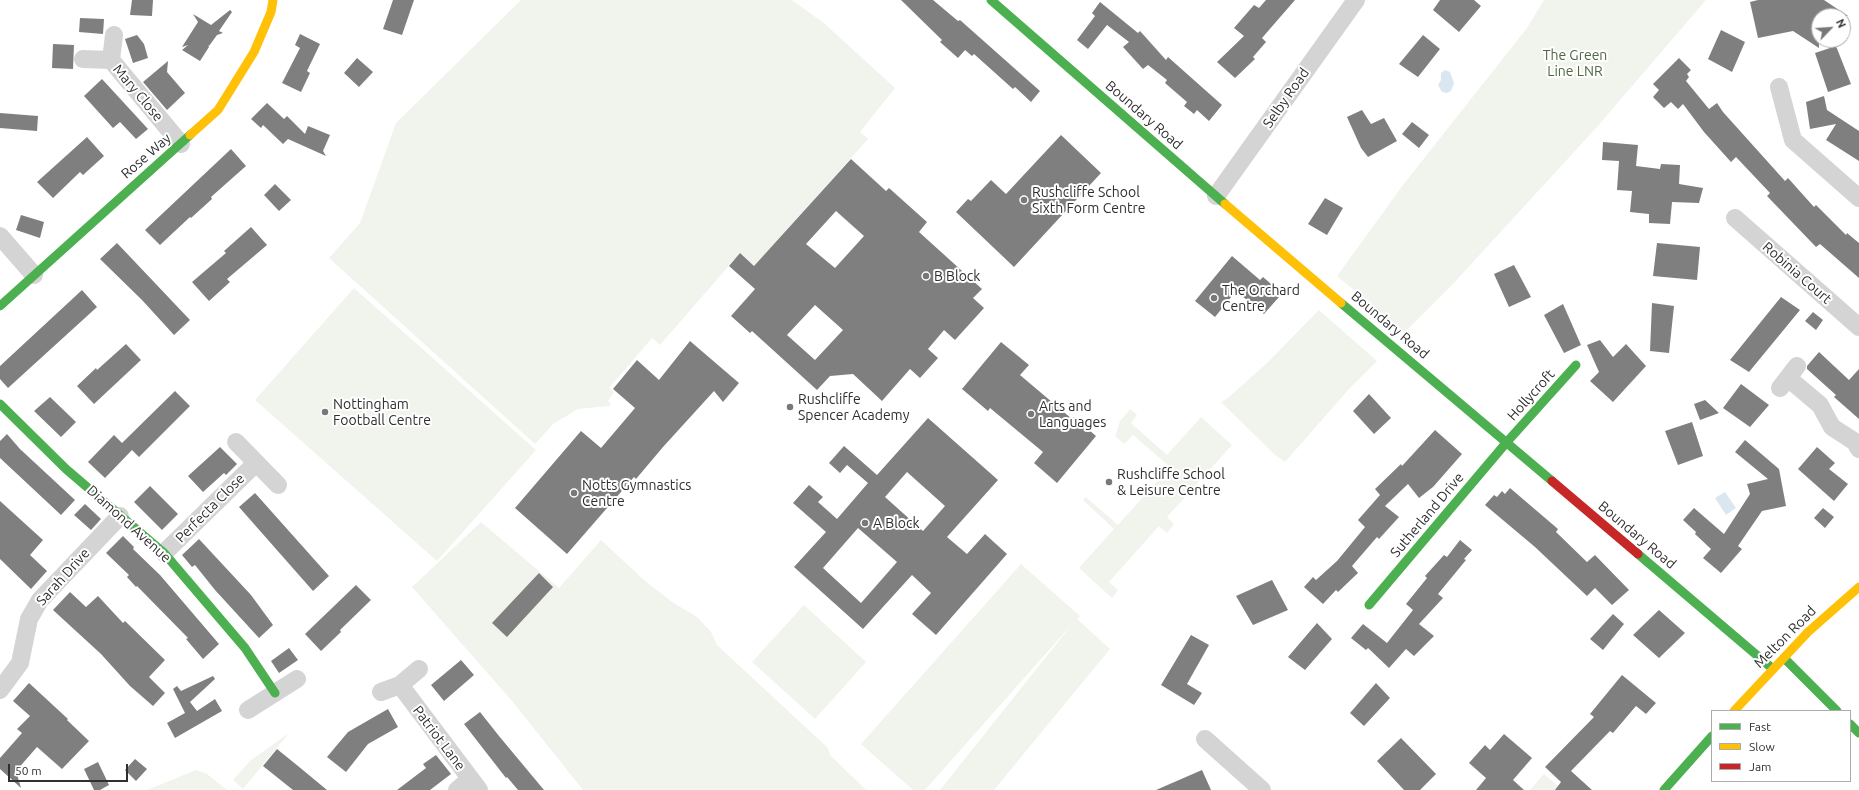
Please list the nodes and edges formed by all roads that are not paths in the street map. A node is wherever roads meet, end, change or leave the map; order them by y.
1 (273, 0) edge
2 (991, 0) edge
3 (1356, 0) edge
4 (114, 35) dead end
5 (83, 59) dead end
6 (111, 60) junction
7 (1779, 87) dead end
8 (180, 144) junction
9 (1216, 196) junction
10 (1859, 198) edge
11 (1735, 218) dead end
12 (0, 236) edge
13 (34, 275) junction
14 (0, 306) edge
15 (1859, 328) edge
16 (1576, 365) dead end
17 (1788, 377) dead end
18 (0, 404) edge
19 (236, 442) dead end
20 (1506, 443) junction
21 (1859, 449) edge
22 (256, 462) junction
23 (278, 486) dead end
24 (120, 516) junction
25 (164, 553) junction
26 (1859, 587) edge
27 (1369, 605) dead end
28 (1784, 658) junction
29 (419, 669) dead end
30 (1773, 669) junction
31 (298, 679) dead end
32 (400, 685) junction
33 (0, 690) edge
34 (381, 692) dead end
35 (275, 693) junction
36 (248, 710) dead end
37 (1735, 710) edge
38 (1836, 710) edge
39 (1851, 725) edge
40 (1859, 733) edge
41 (1711, 737) edge
42 (1205, 739) dead end
43 (469, 786) edge
44 (1262, 790) edge
45 (1664, 790) edge

1 - 8 street, Rose Way
2 - 9 street, Boundary Road
3 - 9 street, Selby Road
4 - 6 street, Mary Close
5 - 6 street, Mary Close
6 - 8 street, Mary Close
7 - 10 street
8 - 13 street, Rose Way
9 - 20 street, Boundary Road
11 - 15 street, Robinia Court
12 - 13 street
13 - 14 street, Rose Way
16 - 20 street, Hollycroft
17 - 21 street
18 - 24 street, Diamond Avenue
19 - 22 street, Perfecta Close
20 - 27 street, Sutherland Drive
20 - 30 street, Boundary Road
22 - 23 street, Perfecta Close
22 - 25 street, Perfecta Close
24 - 25 street, Diamond Avenue
24 - 33 street, Sarah Drive
25 - 35 street, Diamond Avenue
26 - 28 street, Melton Road
28 - 30 street, Melton Road
28 - 38 street
29 - 32 street
30 - 37 street, Melton Road
31 - 35 street
32 - 34 street
32 - 43 street, Patriot Lane
35 - 36 street
39 - 40 street
41 - 45 street
42 - 44 street

